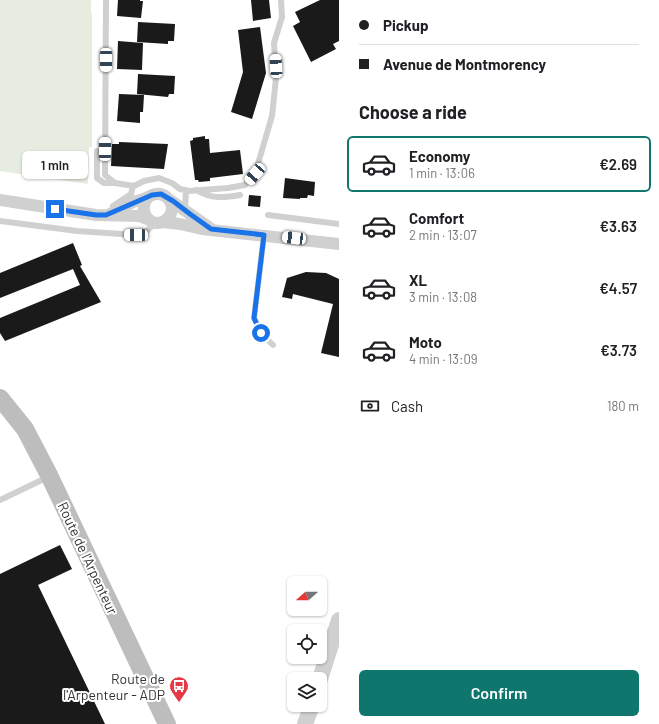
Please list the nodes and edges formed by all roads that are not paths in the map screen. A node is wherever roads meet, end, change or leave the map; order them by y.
1 (106, 0) edge
2 (281, 0) edge
3 (97, 151) dead end
4 (115, 183) junction
5 (133, 186) junction
6 (186, 190) junction
7 (196, 190) junction
8 (240, 195) dead end
9 (148, 198) junction
10 (167, 198) junction
11 (0, 200) edge
12 (110, 211) junction
13 (185, 211) junction
14 (268, 215) dead end
15 (155, 221) junction
16 (0, 222) edge
17 (339, 224) edge
18 (211, 229) junction
19 (264, 235) junction
20 (339, 244) edge
21 (273, 345) dead end
22 (0, 398) edge
23 (50, 477) junction
24 (0, 500) edge
25 (339, 620) edge
26 (322, 672) edge
27 (309, 712) edge
28 (167, 724) edge
29 (305, 724) edge

1 - 4 lane
2 - 7 lane
3 - 4 lane
4 - 5 lane
5 - 6 lane
5 - 12 lane
6 - 7 lane
6 - 13 lane
7 - 8 lane
9 - 10 street
9 - 12 street
9 - 15 street
10 - 13 street
10 - 15 street
11 - 12 street
12 - 15 street
13 - 18 street
14 - 17 lane
15 - 16 lane
15 - 18 street
18 - 19 street
19 - 20 street
19 - 21 lane
22 - 23 main road, Route de l'Arpenteur
23 - 24 lane
23 - 28 main road, Route de l'Arpenteur
25 - 26 street
27 - 29 street

